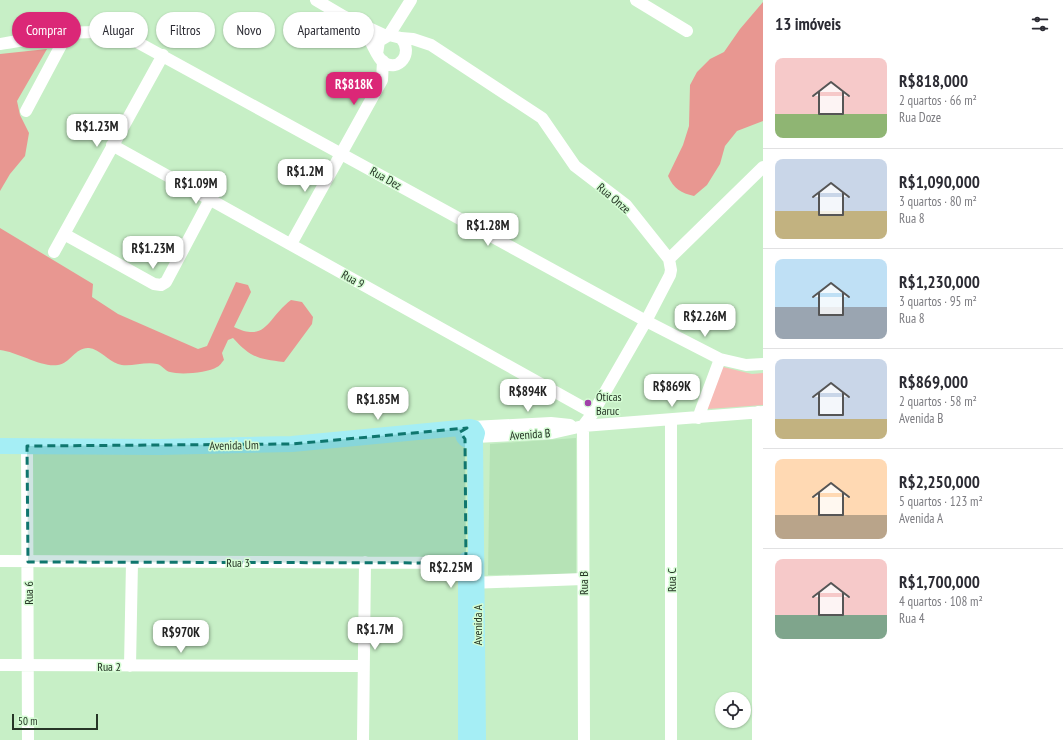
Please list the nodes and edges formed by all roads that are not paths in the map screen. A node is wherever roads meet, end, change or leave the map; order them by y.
1 (316, 0) edge
2 (411, 0) edge
3 (636, 0) edge
4 (336, 12) edge
5 (374, 28) edge
6 (687, 31) dead end
7 (81, 33) edge
8 (394, 36) junction
9 (12, 42) edge
10 (0, 44) edge
11 (59, 48) edge
12 (373, 48) edge
13 (162, 55) junction
14 (380, 58) junction
15 (26, 111) dead end
16 (112, 145) junction
17 (341, 153) junction
18 (760, 174) edge
19 (210, 199) junction
20 (64, 234) junction
21 (291, 244) junction
22 (54, 252) dead end
23 (669, 259) junction
24 (646, 321) junction
25 (720, 359) junction
26 (763, 364) edge
27 (760, 412) edge
28 (593, 413) junction
29 (698, 418) junction
30 (671, 420) junction
31 (583, 426) junction
32 (470, 434) junction
33 (0, 446) edge
34 (27, 450) junction
35 (0, 453) edge
36 (0, 562) edge
37 (28, 562) junction
38 (132, 562) junction
39 (365, 562) junction
40 (471, 563) junction
41 (583, 579) junction
42 (471, 583) junction
43 (0, 665) edge
44 (28, 665) junction
45 (130, 666) junction
46 (363, 666) junction
47 (28, 740) edge
48 (363, 740) edge
49 (466, 740) edge
50 (478, 740) edge
51 (584, 740) edge
52 (671, 740) edge
53 (758, 740) edge

1 - 4 street
2 - 8 street
3 - 6 street
5 - 8 street, Rua Onze
7 - 13 street, Rua Dez
8 - 14 street
8 - 14 street
8 - 23 street, Rua Onze
9 - 10 street, Rua Dez
11 - 15 street
12 - 14 street
13 - 16 street
13 - 17 street, Rua Dez
14 - 17 street
16 - 19 street, Rua 9
16 - 20 street
17 - 21 street
17 - 24 street, Rua Dez
18 - 23 street
19 - 20 street
19 - 21 street, Rua 9
20 - 22 street
21 - 28 street, Rua 9
23 - 24 street
24 - 25 street, Rua Dez
24 - 28 street
25 - 26 street, Rua Dez
25 - 29 street
27 - 29 street, Avenida B
27 - 53 street
28 - 31 street
29 - 30 street, Avenida B
30 - 31 street, Avenida B
30 - 52 street, Rua C
31 - 32 street, Avenida B
31 - 41 street, Rua B
32 - 34 main road, Avenida Um
32 - 40 main road, Avenida A
33 - 34 main road, Avenida Um
34 - 35 main road, Avenida Um
34 - 37 street, Rua 6
36 - 37 street, Rua 3
37 - 38 street, Rua 3
37 - 44 street, Rua 6
38 - 39 street, Rua 3
38 - 45 street
39 - 40 street, Rua 3
39 - 46 street
40 - 42 main road, Avenida A
41 - 42 street
41 - 51 street, Rua B
42 - 49 main road, Avenida A
42 - 50 main road, Avenida A
43 - 44 street, Rua 2
44 - 45 street, Rua 2
44 - 47 street, Rua 6
45 - 46 street, Rua 2
46 - 48 street

